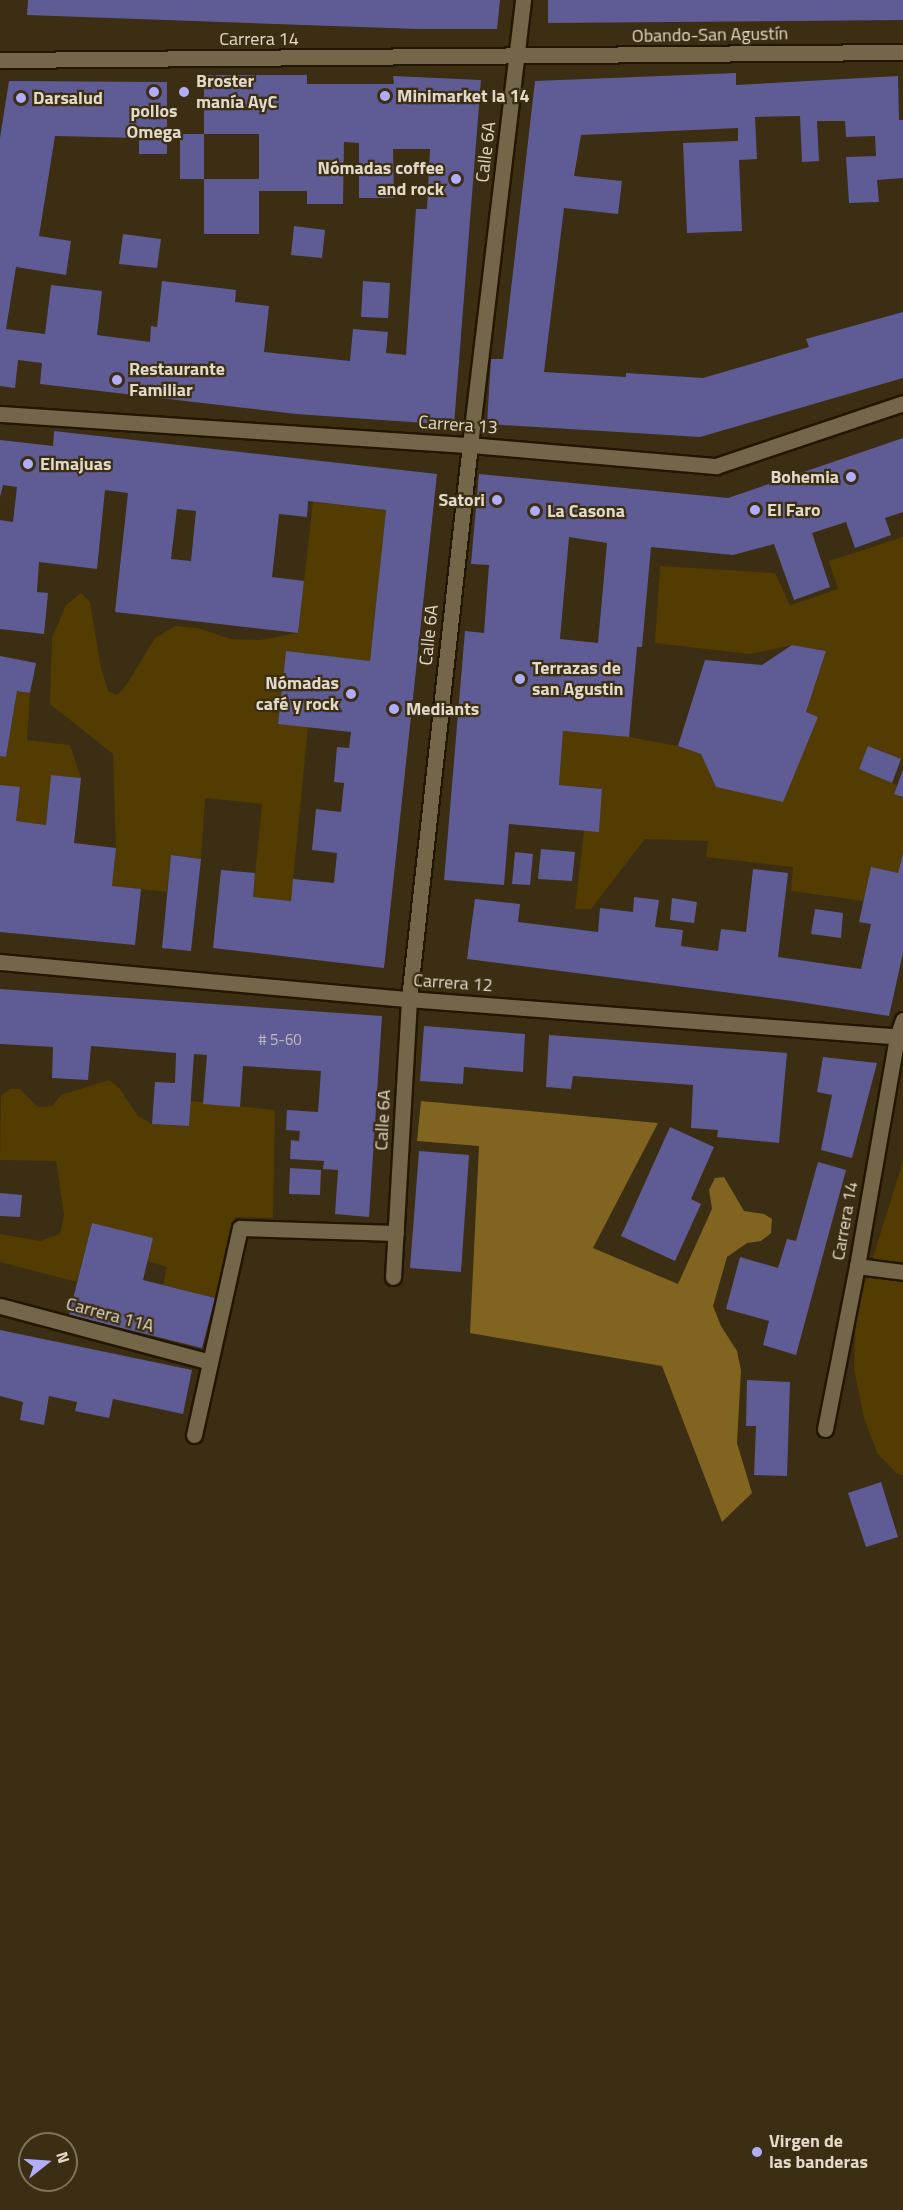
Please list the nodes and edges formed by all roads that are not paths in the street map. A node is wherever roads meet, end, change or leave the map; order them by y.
1 (523, 0) edge
2 (903, 52) edge
3 (518, 56) junction
4 (0, 60) edge
5 (903, 403) edge
6 (0, 414) edge
7 (470, 445) junction
8 (0, 962) edge
9 (409, 999) junction
10 (903, 1020) edge
11 (900, 1037) edge
12 (396, 1233) junction
13 (857, 1266) junction
14 (903, 1272) edge
15 (393, 1277) dead end
16 (0, 1306) edge
17 (210, 1362) junction
18 (825, 1429) dead end
19 (194, 1435) dead end

1 - 3 street, Calle 6A
2 - 3 street, Obando-San Agustín
3 - 4 street, Carrera 14
3 - 7 street, Calle 6A
5 - 7 street, Carrera 13
6 - 7 street, Carrera 13
7 - 9 street, Calle 6A
8 - 9 street, Carrera 12
9 - 11 street, Carrera 12
9 - 12 street, Calle 6A
10 - 11 street, Carrera 14
11 - 13 street, Carrera 14
12 - 15 street, Calle 6A
12 - 17 street
13 - 14 street
13 - 18 street, Carrera 14
16 - 17 street, Carrera 11A
17 - 19 street

